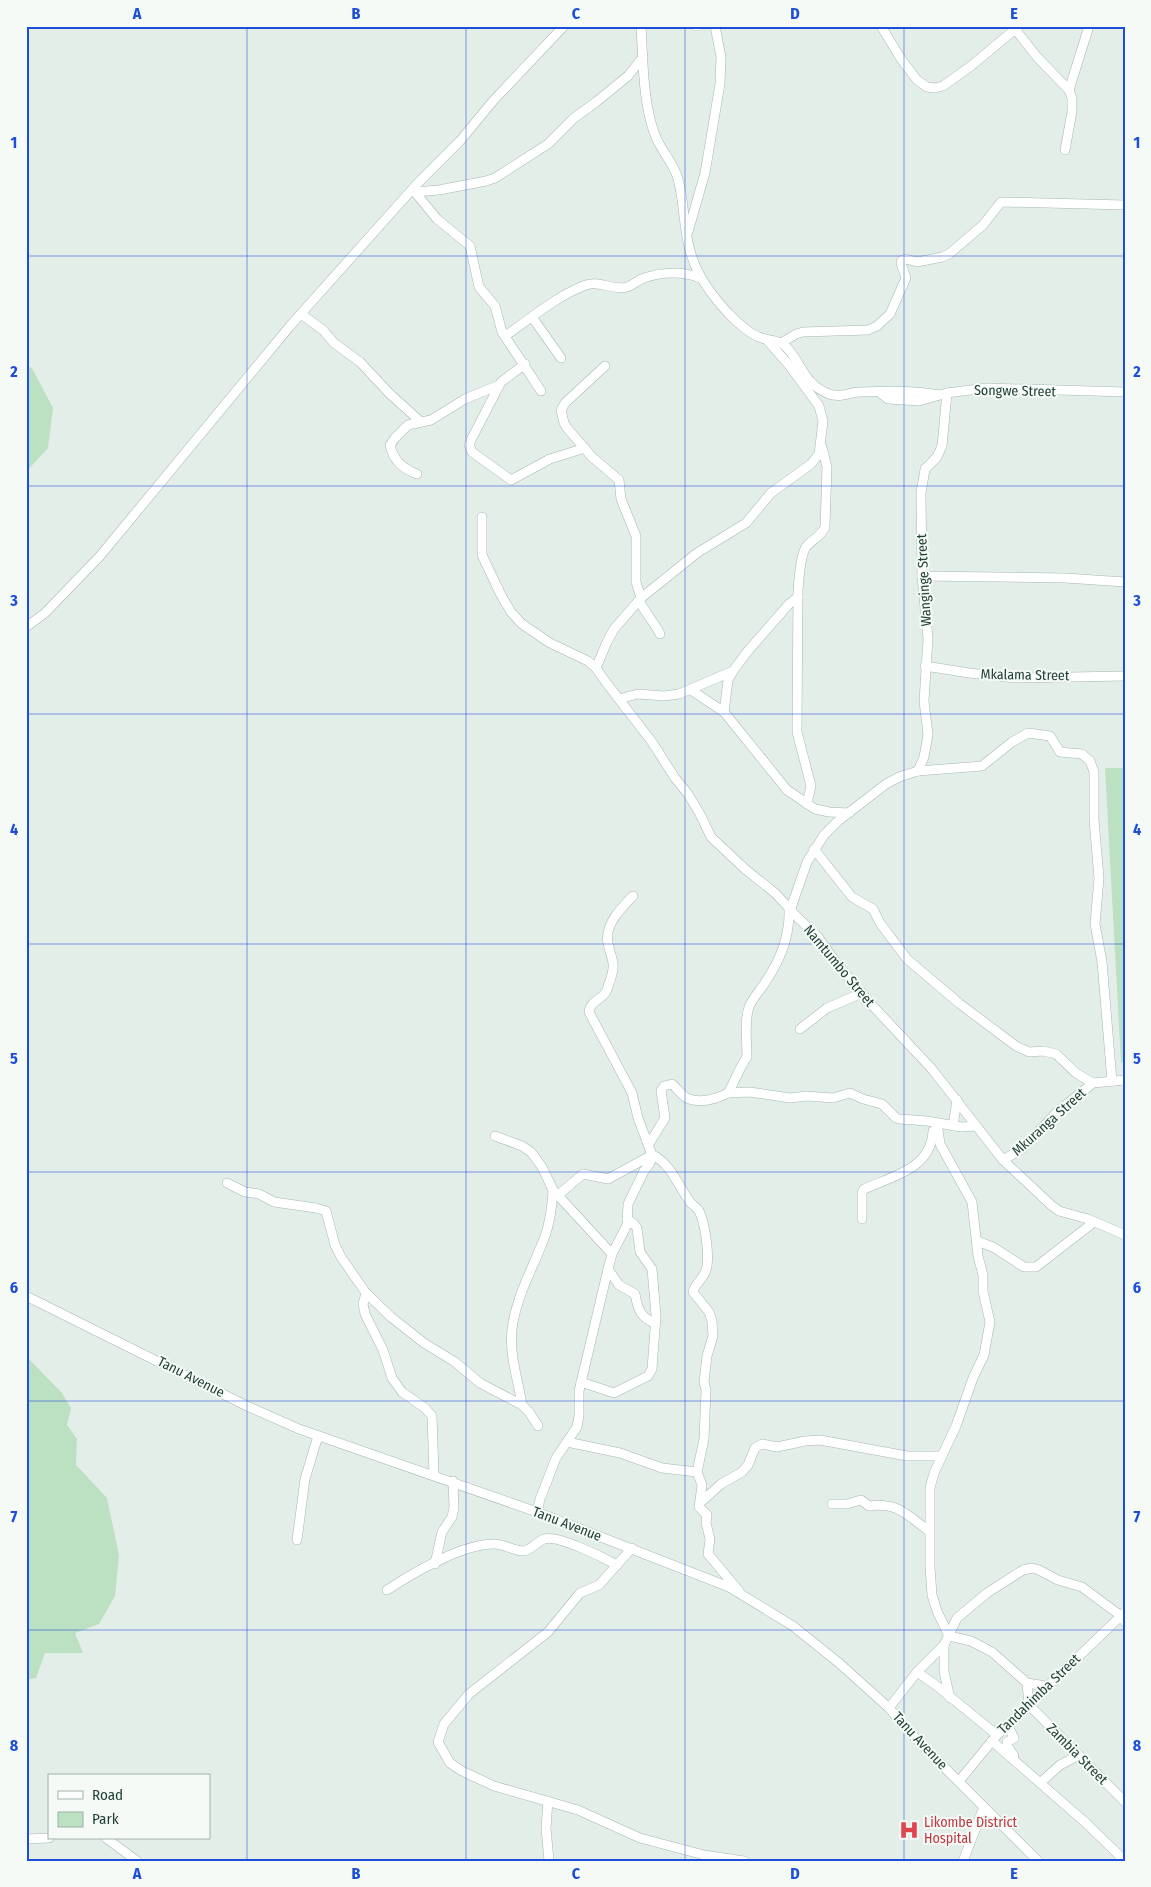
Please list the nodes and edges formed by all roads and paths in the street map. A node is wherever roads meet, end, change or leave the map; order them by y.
1 (564, 26) edge
2 (641, 26) edge
3 (715, 26) edge
4 (881, 26) edge
5 (1089, 26) edge
6 (1017, 28) edge
7 (643, 57) junction
8 (1068, 90) junction
9 (1065, 150) dead end
10 (414, 190) junction
11 (1125, 205) edge
12 (687, 234) junction
13 (700, 278) junction
14 (301, 314) junction
15 (532, 318) junction
16 (505, 336) junction
17 (766, 339) junction
18 (781, 343) junction
19 (560, 358) dead end
20 (525, 364) junction
21 (605, 366) dead end
22 (499, 385) junction
23 (541, 391) dead end
24 (1125, 392) edge
25 (943, 394) junction
26 (421, 422) junction
27 (821, 443) junction
28 (585, 448) junction
29 (417, 474) dead end
30 (482, 517) dead end
31 (922, 576) junction
32 (1125, 582) edge
33 (798, 597) junction
34 (640, 599) junction
35 (26, 627) edge
36 (660, 634) dead end
37 (925, 666) junction
38 (596, 668) junction
39 (733, 671) junction
40 (1125, 676) edge
41 (691, 690) junction
42 (619, 699) junction
43 (724, 712) junction
44 (918, 771) junction
45 (807, 804) junction
46 (849, 813) junction
47 (814, 849) junction
48 (633, 896) dead end
49 (790, 910) junction
50 (862, 993) junction
51 (800, 1029) dead end
52 (1125, 1080) edge
53 (1112, 1081) junction
54 (1093, 1083) junction
55 (728, 1093) junction
56 (957, 1100) junction
57 (935, 1123) junction
58 (953, 1126) junction
59 (976, 1126) junction
60 (495, 1136) dead end
61 (649, 1144) junction
62 (652, 1155) junction
63 (1003, 1160) junction
64 (227, 1184) dead end
65 (556, 1193) junction
66 (627, 1219) junction
67 (862, 1219) dead end
68 (1094, 1222) junction
69 (1125, 1236) edge
70 (977, 1241) junction
71 (612, 1254) junction
72 (608, 1269) junction
73 (366, 1293) junction
74 (26, 1296) edge
75 (656, 1324) junction
76 (581, 1382) junction
77 (522, 1405) junction
78 (538, 1426) dead end
79 (318, 1436) junction
80 (567, 1442) junction
81 (942, 1456) junction
82 (697, 1472) junction
83 (434, 1475) junction
84 (453, 1481) junction
85 (701, 1502) junction
86 (832, 1504) dead end
87 (538, 1512) junction
88 (929, 1531) junction
89 (297, 1540) dead end
90 (632, 1548) junction
91 (434, 1564) junction
92 (617, 1565) junction
93 (387, 1590) dead end
94 (742, 1595) junction
95 (1123, 1617) edge
96 (950, 1636) junction
97 (944, 1644) junction
98 (917, 1672) junction
99 (1028, 1683) junction
100 (1046, 1686) junction
101 (950, 1698) junction
102 (1029, 1705) junction
103 (889, 1708) junction
104 (1008, 1726) junction
105 (994, 1738) junction
106 (1079, 1756) junction
107 (1019, 1763) junction
108 (959, 1781) junction
109 (1040, 1783) junction
110 (548, 1801) junction
111 (1125, 1802) edge
112 (984, 1807) junction
113 (48, 1838) edge
114 (26, 1839) edge
115 (109, 1840) edge
116 (1125, 1860) edge
117 (137, 1861) edge
118 (549, 1861) edge
119 (744, 1861) edge
120 (963, 1861) edge
121 (1038, 1861) edge

1 - 10 street
2 - 7 street
3 - 12 street
4 - 6 street
5 - 8 street
6 - 8 street
7 - 10 street
7 - 12 street
8 - 9 street
10 - 14 street
10 - 16 street
11 - 18 street
12 - 13 street
13 - 15 street
13 - 17 street
14 - 26 street
14 - 35 street
15 - 16 street
15 - 19 street
16 - 20 street
17 - 18 street
17 - 27 street
18 - 25 street, Songwe Street
20 - 22 street
20 - 23 street
21 - 28 street
22 - 26 street
22 - 28 street
24 - 25 street, Songwe Street
25 - 31 street, Wanginge Street
26 - 29 street
27 - 33 street
27 - 34 street
28 - 34 street
30 - 38 street
31 - 32 street
31 - 37 street, Wanginge Street
33 - 39 street
33 - 45 street
34 - 36 street
34 - 38 street
37 - 40 street, Mkalama Street
37 - 44 street, Wanginge Street
38 - 42 street, Namtumbo Street
39 - 41 street
39 - 43 street
41 - 42 street
41 - 43 street
42 - 49 street, Namtumbo Street
43 - 45 street
44 - 46 street
44 - 53 street
45 - 46 street
46 - 47 street
47 - 49 street
47 - 54 street
48 - 61 street
49 - 50 street, Namtumbo Street
49 - 55 street
50 - 51 street
50 - 56 street, Namtumbo Street
52 - 53 street, Mkuranga Street
53 - 54 street, Mkuranga Street
54 - 63 street, Mkuranga Street
55 - 57 street
55 - 61 street
56 - 58 street
56 - 59 street, Namtumbo Street
57 - 58 street
57 - 67 street
57 - 70 street
58 - 59 street
59 - 63 street, Namtumbo Street
60 - 65 street
61 - 62 street
62 - 65 street
62 - 66 street
62 - 82 street
63 - 68 street, Namtumbo Street
64 - 73 street
65 - 71 street
65 - 77 street
66 - 71 street
66 - 75 street
68 - 69 street, Namtumbo Street
68 - 70 street
70 - 81 street
71 - 72 street
72 - 75 street
72 - 76 street
73 - 77 street
73 - 83 street
74 - 79 street, Tanu Avenue
75 - 76 street
76 - 80 street
77 - 78 street
79 - 83 street, Tanu Avenue
79 - 89 street
80 - 82 street
80 - 87 street
81 - 85 street
81 - 88 street
82 - 85 street
83 - 84 street, Tanu Avenue
84 - 87 street, Tanu Avenue
84 - 91 street
85 - 94 street
86 - 88 street
87 - 90 street, Tanu Avenue
88 - 96 street
90 - 92 street
90 - 94 street, Tanu Avenue
91 - 92 street
91 - 93 street
92 - 110 street
94 - 103 street, Tanu Avenue
95 - 96 street
95 - 100 street, Tandahimba Street
96 - 97 street
96 - 99 street
97 - 98 street
97 - 101 street
98 - 101 street
98 - 103 street
99 - 100 street
99 - 102 street
100 - 102 street, Tandahimba Street
101 - 105 street
102 - 104 street, Tandahimba Street
102 - 106 street, Zambia Street
103 - 108 street, Tanu Avenue
104 - 105 street, Tandahimba Street
104 - 107 street
105 - 107 street
105 - 108 street, Tandahimba Street
106 - 109 street
106 - 111 street, Zambia Street
107 - 109 street
108 - 112 street, Tanu Avenue
109 - 116 street
110 - 118 street
110 - 119 street
112 - 120 street
112 - 121 street, Tanu Avenue
113 - 114 street
115 - 117 street

